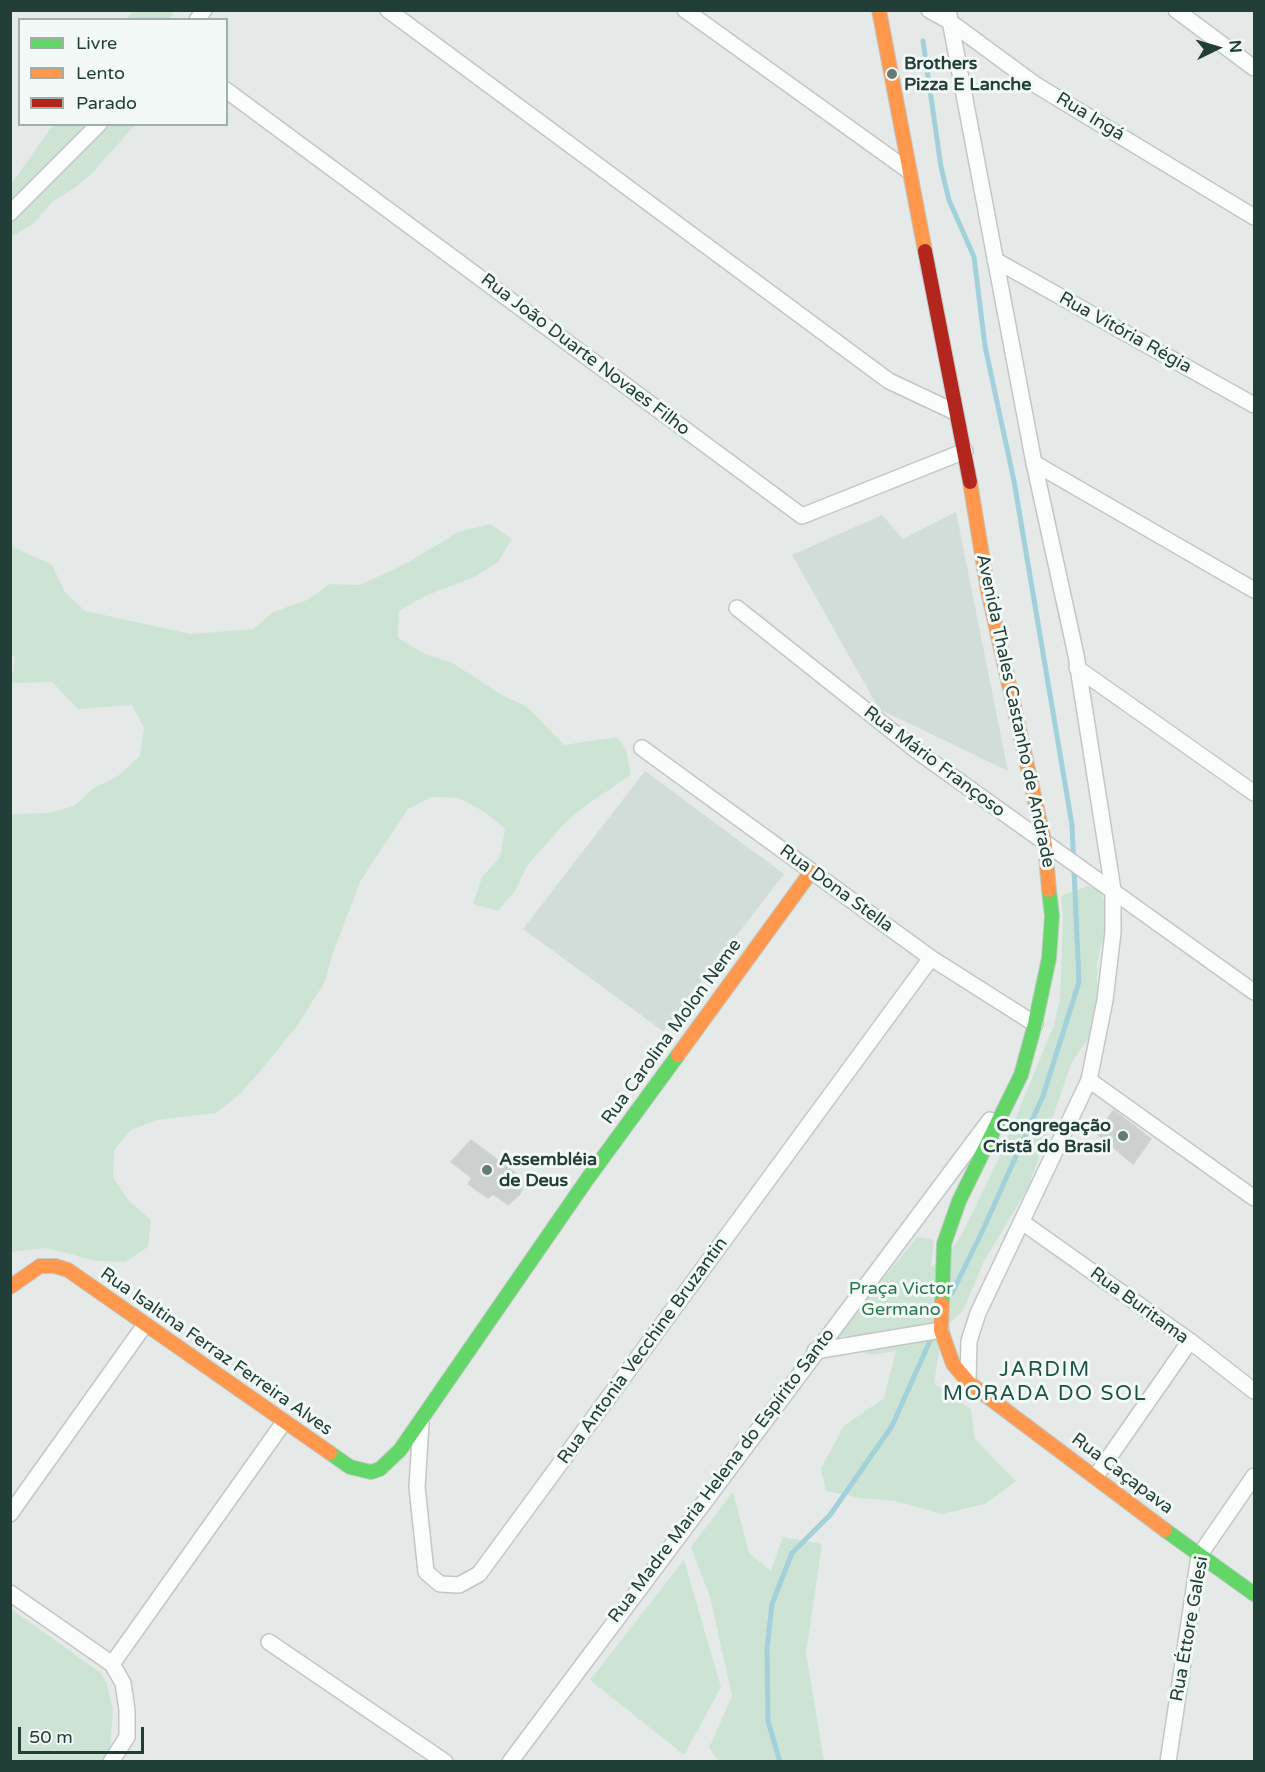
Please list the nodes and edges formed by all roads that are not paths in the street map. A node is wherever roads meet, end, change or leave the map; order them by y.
1 (388, 10) edge
2 (685, 10) edge
3 (879, 10) edge
4 (929, 10) edge
5 (1176, 10) edge
6 (948, 16) edge
7 (1254, 68) edge
8 (228, 91) edge
9 (97, 126) edge
10 (909, 171) junction
11 (10, 213) edge
12 (1254, 217) edge
13 (995, 261) junction
14 (1254, 405) edge
15 (955, 412) junction
16 (965, 451) junction
17 (1034, 463) junction
18 (1254, 590) edge
19 (737, 608) dead end
20 (1077, 668) junction
21 (642, 748) dead end
22 (1254, 793) edge
23 (1045, 845) junction
24 (811, 872) junction
25 (1113, 890) junction
26 (932, 958) junction
27 (1254, 992) edge
28 (1035, 1024) junction
29 (1021, 1075) junction
30 (1089, 1080) junction
31 (1254, 1198) edge
32 (1022, 1222) junction
33 (10, 1287) edge
34 (144, 1326) junction
35 (941, 1330) junction
36 (1190, 1341) junction
37 (815, 1351) junction
38 (968, 1382) junction
39 (1254, 1391) edge
40 (284, 1422) junction
41 (421, 1423) junction
42 (371, 1472) joint
43 (1096, 1476) junction
44 (1254, 1476) edge
45 (10, 1514) edge
46 (1199, 1556) junction
47 (10, 1593) edge
48 (1254, 1594) edge
49 (269, 1642) dead end
50 (108, 1661) junction
51 (114, 1761) edge
52 (445, 1761) edge
53 (510, 1761) edge
54 (1168, 1761) edge

1 - 15 street
2 - 10 street
3 - 10 street, Avenida Thales Castanho de Andrade
4 - 6 street, Rua Ingá
5 - 7 street
6 - 12 street, Rua Ingá
6 - 13 street
8 - 16 street, Rua João Duarte Novaes Filho
9 - 11 street
10 - 15 street, Avenida Thales Castanho de Andrade
13 - 14 street, Rua Vitória Régia
13 - 17 street
15 - 16 street, Avenida Thales Castanho de Andrade
16 - 23 street, Avenida Thales Castanho de Andrade
17 - 18 street
17 - 20 street
19 - 23 street, Rua Mário Françoso
20 - 22 street
20 - 25 street
21 - 24 street, Rua Dona Stella
23 - 25 street, Rua Mário Françoso
23 - 28 street, Avenida Thales Castanho de Andrade
24 - 26 street, Rua Dona Stella
24 - 41 street, Rua Carolina Molon Neme
25 - 27 street, Rua Mário Françoso
25 - 30 street
26 - 28 street, Rua Dona Stella
26 - 41 street, Rua Antonia Vecchine Bruzantin
28 - 29 street, Avenida Thales Castanho de Andrade
29 - 35 street, Avenida Thales Castanho de Andrade
29 - 37 street, Rua Madre Maria Helena do Espírito Santo
30 - 31 street
30 - 32 street
32 - 36 street, Rua Buritama
32 - 38 street
33 - 34 street, Rua Isaltina Ferraz Ferreira Alves
34 - 40 street, Rua Isaltina Ferraz Ferreira Alves
34 - 45 street
35 - 37 street
35 - 38 street, Avenida Thales Castanho de Andrade
36 - 39 street, Rua Buritama
36 - 43 street
37 - 53 street, Rua Madre Maria Helena do Espírito Santo
38 - 43 street, Rua Caçapava
40 - 42 street, Rua Isaltina Ferraz Ferreira Alves
40 - 50 street
41 - 42 street, Rua Carolina Molon Neme
43 - 46 street, Rua Caçapava
44 - 46 street, Rua Éttore Galesi
46 - 48 street, Rua Caçapava
46 - 54 street, Rua Éttore Galesi
47 - 50 street
49 - 52 street
50 - 51 street

